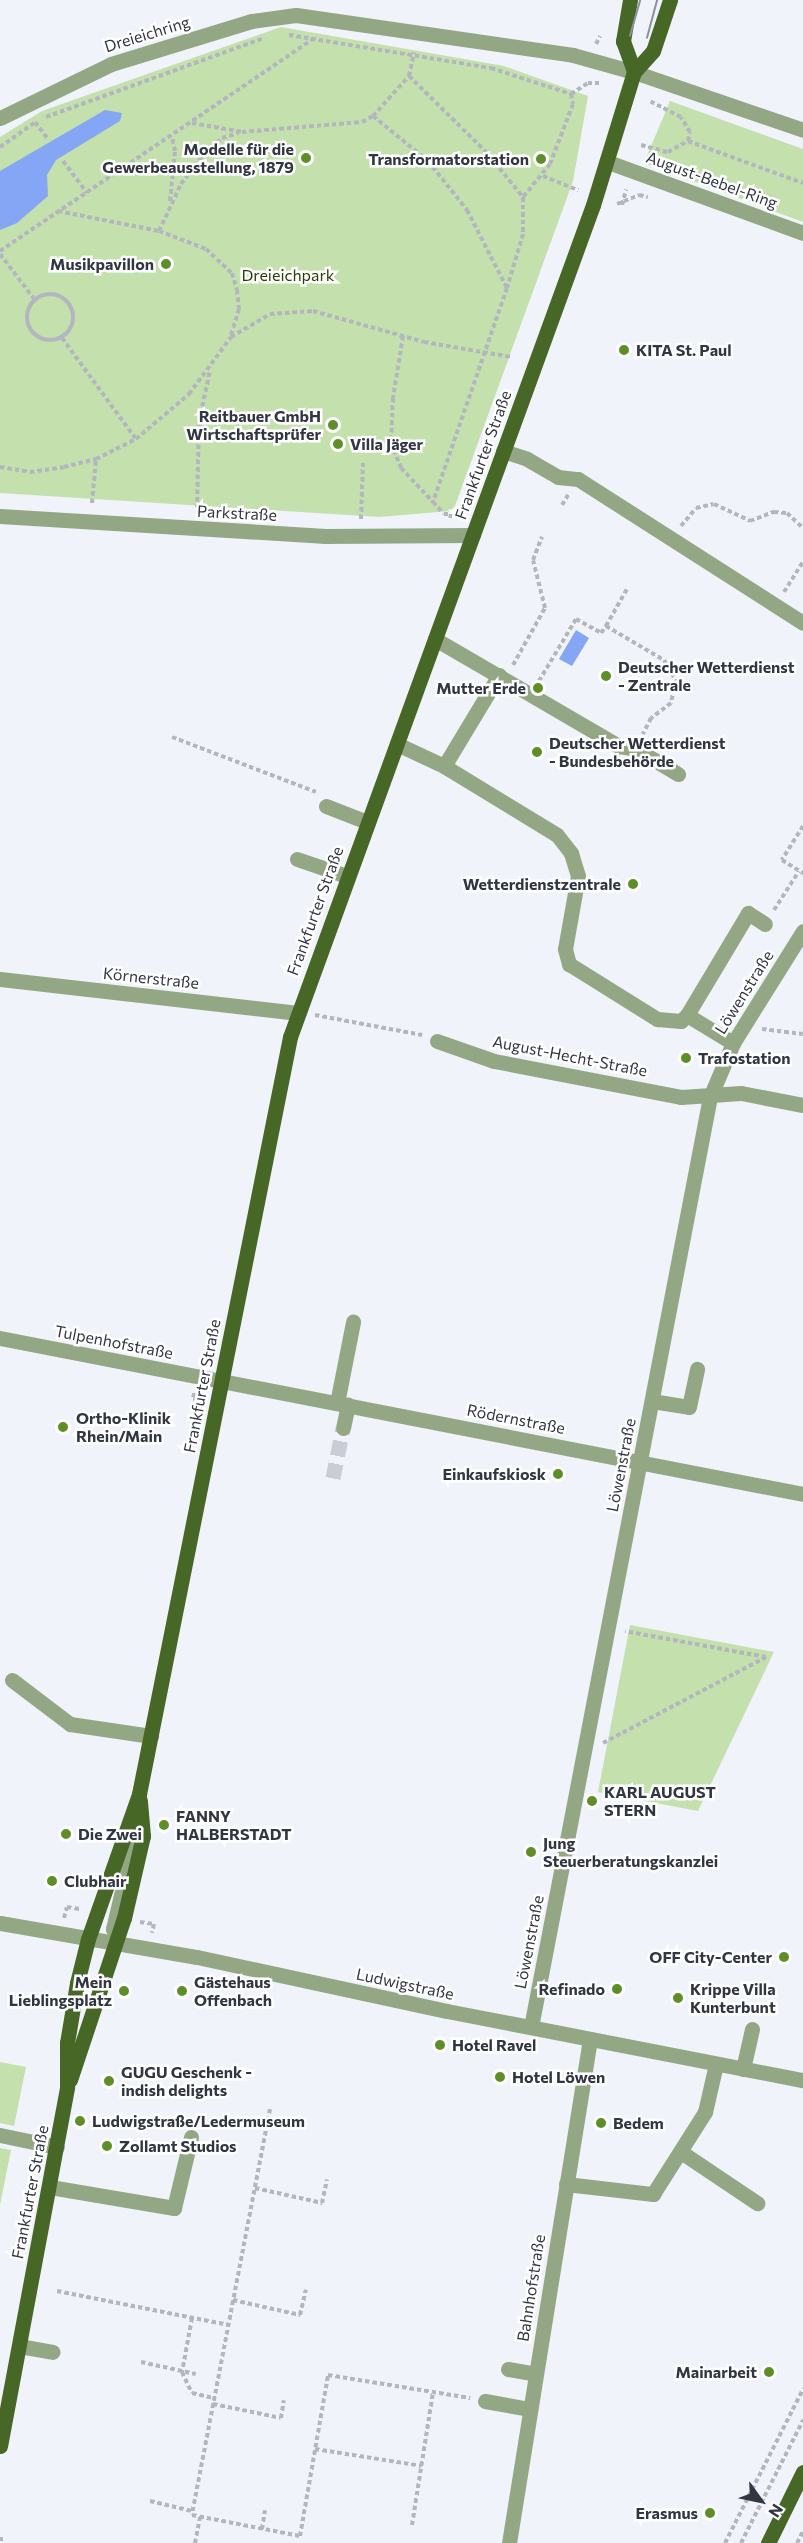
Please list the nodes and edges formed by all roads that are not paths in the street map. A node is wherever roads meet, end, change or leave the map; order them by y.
1 (630, 0) edge
2 (670, 0) edge
3 (634, 72) junction
4 (0, 118) edge
5 (803, 130) edge
6 (608, 162) junction
7 (803, 233) edge
8 (503, 451) junction
9 (0, 516) edge
10 (473, 535) junction
11 (803, 623) edge
12 (435, 639) junction
13 (502, 677) junction
14 (397, 744) junction
15 (444, 766) junction
16 (678, 774) dead end
17 (327, 801) road end
18 (367, 822) junction
19 (297, 859) dead end
20 (347, 876) junction
21 (765, 924) road end
22 (803, 931) edge
23 (0, 980) edge
24 (297, 1013) junction
25 (687, 1016) junction
26 (437, 1041) road end
27 (733, 1043) junction
28 (710, 1097) junction
29 (803, 1105) edge
30 (353, 1322) dead end
31 (0, 1338) edge
32 (697, 1370) dead end
33 (221, 1380) junction
34 (652, 1401) junction
35 (342, 1404) junction
36 (343, 1428) tunnel mouth
37 (641, 1461) junction
38 (803, 1494) edge
39 (12, 1680) dead end
40 (151, 1736) junction
41 (140, 1794) junction
42 (141, 1837) joint
43 (0, 1923) edge
44 (88, 1939) junction
45 (117, 1943) junction
46 (531, 2027) junction
47 (752, 2029) dead end
48 (590, 2039) junction
49 (716, 2064) junction
50 (743, 2069) junction
51 (803, 2080) edge
52 (68, 2087) junction
53 (0, 2135) edge
54 (191, 2137) dead end
55 (57, 2147) junction
56 (681, 2152) junction
57 (566, 2184) junction
58 (50, 2187) junction
59 (757, 2203) dead end
60 (19, 2346) junction
61 (52, 2352) dead end
62 (508, 2369) dead end
63 (536, 2374) junction
64 (485, 2400) road end
65 (530, 2409) junction
66 (0, 2445) edge
67 (803, 2472) edge
68 (509, 2543) edge
69 (768, 2543) edge

1 - 3 main road
2 - 3 main road, Frankfurter Straße
3 - 4 street, Dreieichring
3 - 5 street
3 - 6 main road, Frankfurter Straße
6 - 7 street, August-Bebel-Ring
6 - 8 main road, Frankfurter Straße
8 - 10 main road, Frankfurter Straße
8 - 11 street
9 - 10 street, Parkstraße
10 - 12 main road, Frankfurter Straße
12 - 13 street
12 - 14 main road, Frankfurter Straße
13 - 15 street
13 - 16 street
14 - 15 street
14 - 18 main road, Frankfurter Straße
15 - 25 street
17 - 18 street
18 - 20 main road, Frankfurter Straße
19 - 20 street
20 - 24 main road, Frankfurter Straße
21 - 25 street
22 - 27 street, Löwenstraße
23 - 24 street, Körnerstraße
24 - 33 main road, Frankfurter Straße
25 - 27 street
26 - 28 street, August-Hecht-Straße
27 - 28 street, Löwenstraße
28 - 29 street, August-Hecht-Straße
28 - 34 street, Löwenstraße
30 - 35 street
31 - 33 street, Tulpenhofstraße
32 - 34 street
33 - 35 street, Rödernstraße
33 - 40 main road, Frankfurter Straße
34 - 37 street, Löwenstraße
35 - 36 street
35 - 37 street, Rödernstraße
37 - 38 street, Rödernstraße
37 - 46 street, Löwenstraße
39 - 40 street
40 - 41 main road, Frankfurter Straße
41 - 44 main road, Frankfurter Straße
41 - 45 main road, Frankfurter Straße
42 - 42 street
43 - 44 street, Ludwigstraße
44 - 45 street, Ludwigstraße
44 - 52 main road, Frankfurter Straße
45 - 46 street, Ludwigstraße
45 - 52 main road, Frankfurter Straße
46 - 48 street, Ludwigstraße
47 - 50 street
48 - 49 street, Ludwigstraße
48 - 57 street, Bahnhofstraße
49 - 50 street, Ludwigstraße
49 - 56 street
50 - 51 street, Ludwigstraße
52 - 55 main road, Frankfurter Straße
53 - 55 street
54 - 58 street
55 - 58 main road, Frankfurter Straße
56 - 57 street
56 - 59 street
57 - 63 street, Bahnhofstraße
58 - 60 main road, Frankfurter Straße
60 - 61 street
60 - 66 main road, Frankfurter Straße
62 - 63 street
63 - 65 street, Bahnhofstraße
64 - 65 street
65 - 68 street, Bahnhofstraße
67 - 69 main road

